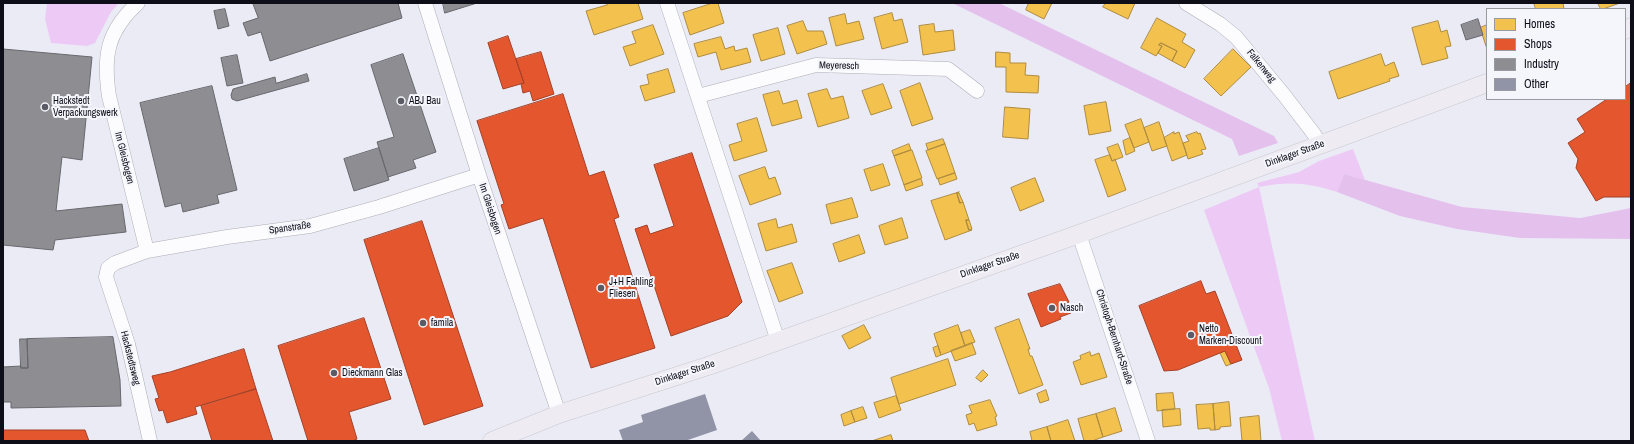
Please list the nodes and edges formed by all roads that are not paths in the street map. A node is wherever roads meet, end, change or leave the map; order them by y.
1 (138, 3) edge
2 (425, 3) edge
3 (667, 3) edge
4 (1186, 3) edge
5 (1486, 83) edge
6 (977, 91) dead end
7 (698, 96) junction
8 (1320, 145) junction
9 (479, 175) junction
10 (1079, 234) junction
11 (147, 251) junction
12 (106, 277) joint
13 (778, 341) junction
14 (559, 414) junction
15 (150, 441) edge
16 (492, 441) edge
17 (1148, 441) edge

1 - 11 street, Im Gleisbogen
2 - 9 street, Im Gleisbogen
3 - 7 street
4 - 8 street, Falkenweg
5 - 8 main road, Dinklager Straße
6 - 7 street, Meyeresch
7 - 13 street
8 - 10 main road, Dinklager Straße
9 - 11 street, Spanstraße
9 - 14 street, Im Gleisbogen
10 - 13 main road, Dinklager Straße
10 - 17 street, Christoph-Bernhard-Straße
11 - 12 street, Spanstraße
12 - 15 street, Hackstedtsweg
13 - 14 main road, Dinklager Straße
14 - 16 main road, Dinklager Straße

